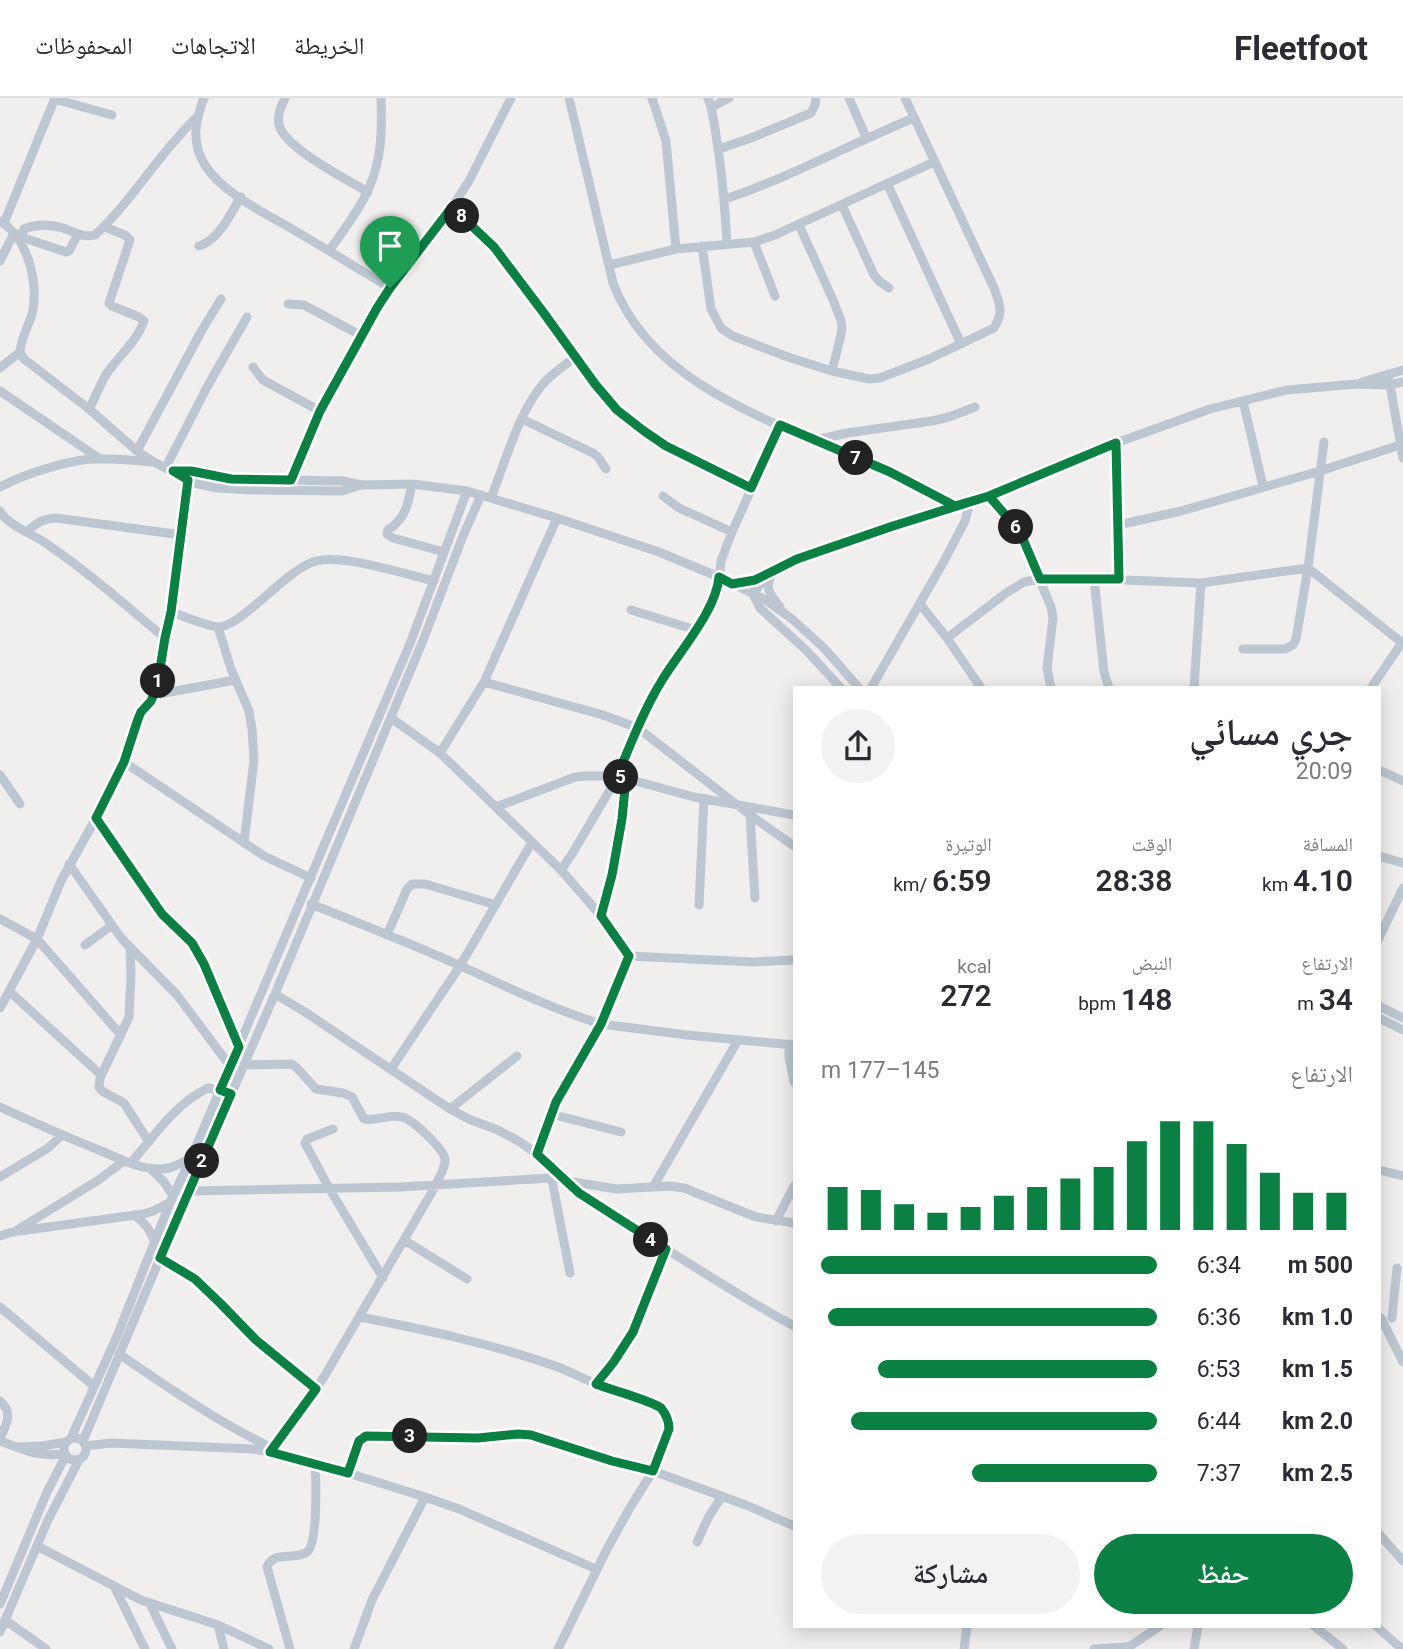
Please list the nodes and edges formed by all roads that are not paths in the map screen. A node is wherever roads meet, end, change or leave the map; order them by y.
1 (54, 98) edge
2 (204, 98) edge
3 (285, 98) edge
4 (382, 98) edge
5 (511, 98) edge
6 (569, 98) edge
7 (652, 98) edge
8 (729, 98) edge
9 (816, 98) edge
10 (849, 98) edge
11 (905, 98) edge
12 (710, 102) edge
13 (112, 115) dead end
14 (197, 117) junction
15 (914, 118) junction
16 (866, 137) junction
17 (719, 149) junction
18 (934, 162) junction
19 (887, 183) junction
20 (368, 192) junction
21 (241, 197) junction
22 (725, 199) junction
23 (842, 205) junction
24 (452, 207) junction
25 (2, 221) edge
26 (799, 225) junction
27 (105, 227) junction
28 (78, 234) junction
29 (17, 235) junction
30 (754, 242) junction
31 (727, 244) junction
32 (199, 246) dead end
33 (702, 246) junction
34 (676, 249) junction
35 (329, 251) junction
36 (0, 261) edge
37 (609, 265) junction
38 (390, 288) junction
39 (889, 288) dead end
40 (775, 296) dead end
41 (221, 299) dead end
42 (288, 304) dead end
43 (247, 317) dead end
44 (362, 336) junction
45 (961, 344) junction
46 (20, 352) junction
47 (575, 357) junction
48 (253, 367) dead end
49 (0, 368) edge
50 (1403, 370) edge
51 (832, 371) junction
52 (1388, 374) junction
53 (1403, 383) edge
54 (1357, 384) junction
55 (1389, 385) junction
56 (0, 391) edge
57 (1243, 401) junction
58 (975, 407) dead end
59 (89, 410) junction
60 (1398, 410) edge
61 (320, 411) junction
62 (522, 419) junction
63 (780, 425) junction
64 (814, 440) junction
65 (1324, 442) dead end
66 (1116, 443) junction
67 (1400, 445) junction
68 (137, 451) junction
69 (1403, 458) edge
70 (100, 459) junction
71 (154, 462) junction
72 (169, 469) junction
73 (606, 469) dead end
74 (1320, 471) junction
75 (190, 476) junction
76 (412, 484) junction
77 (289, 485) junction
78 (0, 486) edge
79 (1262, 486) junction
80 (751, 488) junction
81 (467, 491) junction
82 (663, 496) dead end
83 (989, 496) junction
84 (486, 497) junction
85 (0, 501) edge
86 (970, 502) junction
87 (955, 506) junction
88 (0, 510) edge
89 (557, 518) junction
90 (1118, 526) junction
91 (27, 531) junction
92 (732, 532) junction
93 (182, 535) junction
94 (444, 552) junction
95 (1308, 568) junction
96 (774, 572) junction
97 (719, 577) junction
98 (1040, 579) junction
99 (1094, 579) junction
100 (1119, 579) junction
101 (433, 581) junction
102 (1201, 583) junction
103 (732, 584) junction
104 (753, 594) junction
105 (920, 604) junction
106 (631, 610) dead end
107 (171, 612) junction
108 (792, 619) junction
109 (218, 626) junction
110 (696, 630) junction
111 (165, 638) junction
112 (947, 638) junction
113 (1402, 642) edge
114 (1243, 649) dead end
115 (235, 680) junction
116 (484, 682) junction
117 (839, 686) edge
118 (857, 686) edge
119 (872, 686) edge
120 (980, 686) edge
121 (1051, 686) edge
122 (1108, 686) edge
123 (1194, 686) edge
124 (1372, 686) edge
125 (154, 695) junction
126 (391, 718) junction
127 (638, 728) junction
128 (374, 742) junction
129 (440, 752) junction
130 (124, 762) junction
131 (1381, 772) edge
132 (0, 775) edge
133 (622, 777) junction
134 (1403, 781) edge
135 (704, 798) junction
136 (736, 803) junction
137 (20, 804) dead end
138 (496, 807) junction
139 (750, 815) junction
140 (793, 815) edge
141 (96, 818) junction
142 (532, 842) junction
143 (244, 843) junction
144 (793, 845) edge
145 (1381, 857) edge
146 (1403, 863) edge
147 (69, 864) junction
148 (561, 870) junction
149 (310, 878) junction
150 (1403, 888) edge
151 (755, 898) dead end
152 (311, 904) junction
153 (495, 905) junction
154 (698, 905) dead end
155 (601, 916) junction
156 (0, 919) edge
157 (112, 925) junction
158 (1381, 934) edge
159 (387, 935) junction
160 (37, 939) junction
161 (85, 945) dead end
162 (130, 947) junction
163 (629, 956) junction
164 (793, 960) edge
165 (460, 966) junction
166 (9, 991) junction
167 (275, 994) junction
168 (1381, 1007) edge
169 (0, 1008) edge
170 (1403, 1018) edge
171 (1381, 1019) edge
172 (601, 1024) junction
173 (1403, 1030) edge
174 (121, 1035) junction
175 (738, 1040) junction
176 (792, 1044) edge
177 (239, 1047) junction
178 (517, 1056) dead end
179 (244, 1065) junction
180 (230, 1066) junction
181 (391, 1069) junction
182 (102, 1075) junction
183 (793, 1077) edge
184 (220, 1090) junction
185 (231, 1094) junction
186 (0, 1107) edge
187 (450, 1109) junction
188 (551, 1114) junction
189 (333, 1129) dead end
190 (621, 1132) dead end
191 (62, 1135) junction
192 (149, 1142) junction
193 (537, 1154) junction
194 (191, 1158) junction
195 (128, 1162) junction
196 (549, 1166) junction
197 (149, 1168) junction
198 (1381, 1170) edge
199 (1403, 1176) edge
200 (0, 1177) edge
201 (551, 1178) junction
202 (567, 1181) junction
203 (436, 1185) junction
204 (653, 1187) junction
205 (329, 1188) junction
206 (793, 1188) edge
207 (189, 1191) junction
208 (172, 1199) junction
209 (134, 1215) junction
210 (776, 1221) junction
211 (793, 1223) edge
212 (12, 1232) junction
213 (0, 1236) edge
214 (404, 1240) junction
215 (155, 1242) junction
216 (666, 1249) junction
217 (160, 1258) junction
218 (1397, 1268) dead end
219 (149, 1271) junction
220 (570, 1273) dead end
221 (383, 1278) junction
222 (467, 1279) dead end
223 (0, 1307) edge
224 (360, 1317) junction
225 (1381, 1318) edge
226 (1381, 1320) edge
227 (793, 1325) edge
228 (119, 1354) junction
229 (1403, 1362) edge
230 (596, 1384) junction
231 (94, 1386) junction
232 (316, 1389) junction
233 (0, 1401) edge
234 (0, 1440) edge
235 (69, 1440) junction
236 (84, 1443) junction
237 (17, 1447) junction
238 (272, 1450) junction
239 (65, 1455) junction
240 (79, 1460) junction
241 (315, 1464) junction
242 (653, 1471) junction
243 (348, 1473) junction
244 (722, 1496) junction
245 (425, 1497) junction
246 (793, 1526) edge
247 (1381, 1536) edge
248 (697, 1542) dead end
249 (37, 1546) junction
250 (1403, 1561) edge
251 (597, 1569) junction
252 (114, 1586) junction
253 (0, 1604) edge
254 (150, 1604) junction
255 (5, 1620) junction
256 (218, 1625) junction
257 (967, 1628) edge
258 (1157, 1628) edge
259 (1198, 1628) edge
260 (1317, 1628) edge
261 (1378, 1628) edge
262 (0, 1632) edge
263 (1126, 1648) edge
264 (46, 1649) edge
265 (145, 1649) edge
266 (172, 1649) edge
267 (224, 1649) edge
268 (269, 1649) edge
269 (290, 1649) edge
270 (354, 1649) edge
271 (558, 1649) edge
272 (964, 1649) edge
273 (1094, 1649) edge
274 (1194, 1649) edge
275 (1343, 1649) edge
276 (1402, 1649) edge

1 - 13 street
1 - 25 street
2 - 14 street
3 - 20 street
4 - 20 street
5 - 24 street
6 - 37 street
7 - 34 street
8 - 12 street
9 - 17 street
10 - 16 street
11 - 15 street
12 - 17 street
14 - 21 street
14 - 27 street
15 - 16 street
15 - 18 street
16 - 22 street
17 - 22 street
18 - 19 street
18 - 45 street
19 - 23 street
19 - 45 street
20 - 35 street
21 - 32 street
21 - 35 street
22 - 31 street
23 - 26 street
23 - 39 street
24 - 38 street
24 - 47 street
25 - 29 street
26 - 30 street
26 - 51 street
27 - 28 street
27 - 59 street
28 - 29 street
28 - 29 street
29 - 36 street
29 - 46 street
30 - 31 street
30 - 40 street
31 - 33 street
33 - 34 street
33 - 51 street
34 - 37 street
35 - 38 street
37 - 63 street
38 - 44 street
41 - 68 street
42 - 44 street
43 - 72 street
44 - 61 street
45 - 51 street
46 - 49 street
46 - 59 street
47 - 62 street
47 - 80 street
48 - 61 street
50 - 52 street
52 - 54 street
52 - 55 street
53 - 55 street
54 - 55 street
54 - 57 street
55 - 60 street
56 - 70 street
57 - 66 street
57 - 79 street
58 - 64 street
59 - 68 street
60 - 67 street
61 - 77 street
62 - 73 street
62 - 84 street
63 - 64 street
63 - 80 street
64 - 87 street
65 - 74 street
66 - 83 street
66 - 90 street
67 - 69 street
67 - 74 street
68 - 71 street
70 - 71 street
70 - 78 street
71 - 72 street
72 - 75 street
74 - 79 street
74 - 95 street
75 - 77 street
75 - 93 street
76 - 77 street
76 - 81 street
76 - 94 street
79 - 90 street
80 - 92 street
81 - 84 street
81 - 94 street
82 - 92 street
83 - 86 street
83 - 98 street
84 - 89 street
84 - 126 street
85 - 88 street
86 - 87 street
86 - 105 street
87 - 96 street
88 - 91 street
89 - 97 street
89 - 116 street
90 - 100 street
91 - 93 street
91 - 111 street
92 - 97 street
93 - 107 street
94 - 101 street
95 - 102 street
95 - 113 street
95 - 114 street
96 - 103 street
96 - 104 street
96 - 108 street
97 - 103 street
97 - 110 street
98 - 99 street
98 - 112 street
98 - 121 street
99 - 100 street
99 - 122 street
100 - 102 street
101 - 109 street
101 - 128 street
102 - 123 street
103 - 104 street
104 - 108 street
104 - 117 street
105 - 112 street
105 - 119 street
106 - 110 street
107 - 109 street
107 - 111 street
108 - 118 street
109 - 115 street
110 - 127 street
111 - 125 street
112 - 120 street
113 - 124 street
115 - 125 street
115 - 143 street
116 - 127 street
116 - 129 street
125 - 130 street
126 - 128 street
126 - 129 street
127 - 133 street
127 - 136 street
128 - 149 street
128 - 152 street
129 - 138 street
130 - 141 street
130 - 143 street
131 - 134 street
132 - 137 street
133 - 135 street
133 - 138 street
133 - 148 street
133 - 155 street
135 - 136 street
135 - 154 street
136 - 139 street
136 - 140 street
138 - 142 street
139 - 144 street
139 - 151 street
141 - 147 street
141 - 177 street
142 - 148 street
142 - 153 street
143 - 149 street
145 - 146 street
147 - 157 street
147 - 160 street
148 - 155 street
149 - 177 street
150 - 158 street
152 - 159 street
152 - 167 street
153 - 159 street
153 - 165 street
155 - 163 street
156 - 160 street
157 - 161 street
157 - 162 street
159 - 165 street
160 - 166 street
160 - 174 street
162 - 174 street
162 - 180 street
163 - 164 street
163 - 172 street
165 - 172 street
165 - 181 street
166 - 169 street
166 - 182 street
167 - 179 street
167 - 181 street
168 - 170 street
171 - 173 street
172 - 175 street
172 - 188 street
174 - 182 street
175 - 176 street
175 - 204 street
176 - 183 street
177 - 180 street
178 - 187 street
179 - 185 street
179 - 203 street
180 - 184 street
181 - 187 street
182 - 192 street
184 - 185 street
184 - 192 street
184 - 194 street
185 - 207 street
186 - 191 street
187 - 193 street
188 - 190 street
188 - 193 street
189 - 205 street
191 - 195 street
191 - 200 street
192 - 195 street
193 - 196 street
194 - 197 street
194 - 208 street
195 - 197 street
195 - 212 street
196 - 201 street
196 - 202 street
197 - 208 street
198 - 199 street
201 - 203 street
201 - 220 street
202 - 204 street
202 - 216 street
203 - 205 street
203 - 214 street
204 - 210 street
205 - 207 street
205 - 221 street
206 - 210 street
207 - 217 street
208 - 209 street
208 - 215 street
209 - 212 street
209 - 215 street
210 - 211 street
212 - 213 street
214 - 221 street
214 - 222 street
215 - 219 street
216 - 227 street
216 - 230 street
217 - 219 street
217 - 232 street
218 - 225 street
219 - 228 street
219 - 231 street
221 - 224 street
223 - 231 street
224 - 230 street
224 - 232 street
226 - 229 street
228 - 236 street
228 - 238 street
230 - 242 street
231 - 235 street
232 - 238 street
233 - 234 street
234 - 237 street
235 - 236 street
235 - 237 street
235 - 239 street
236 - 238 street
236 - 240 street
237 - 239 street
238 - 241 street
239 - 240 street
239 - 253 street
240 - 249 street
241 - 243 street
241 - 269 street
242 - 243 street
242 - 244 street
242 - 251 street
243 - 245 street
244 - 246 street
244 - 248 street
245 - 251 street
245 - 270 street
247 - 250 street
249 - 252 street
249 - 255 street
251 - 271 street
252 - 254 street
252 - 265 street
254 - 256 street
254 - 266 street
255 - 262 street
255 - 264 street
256 - 267 street
256 - 268 street
257 - 272 street
258 - 263 street
259 - 274 street
260 - 275 street
261 - 276 street
263 - 273 street

